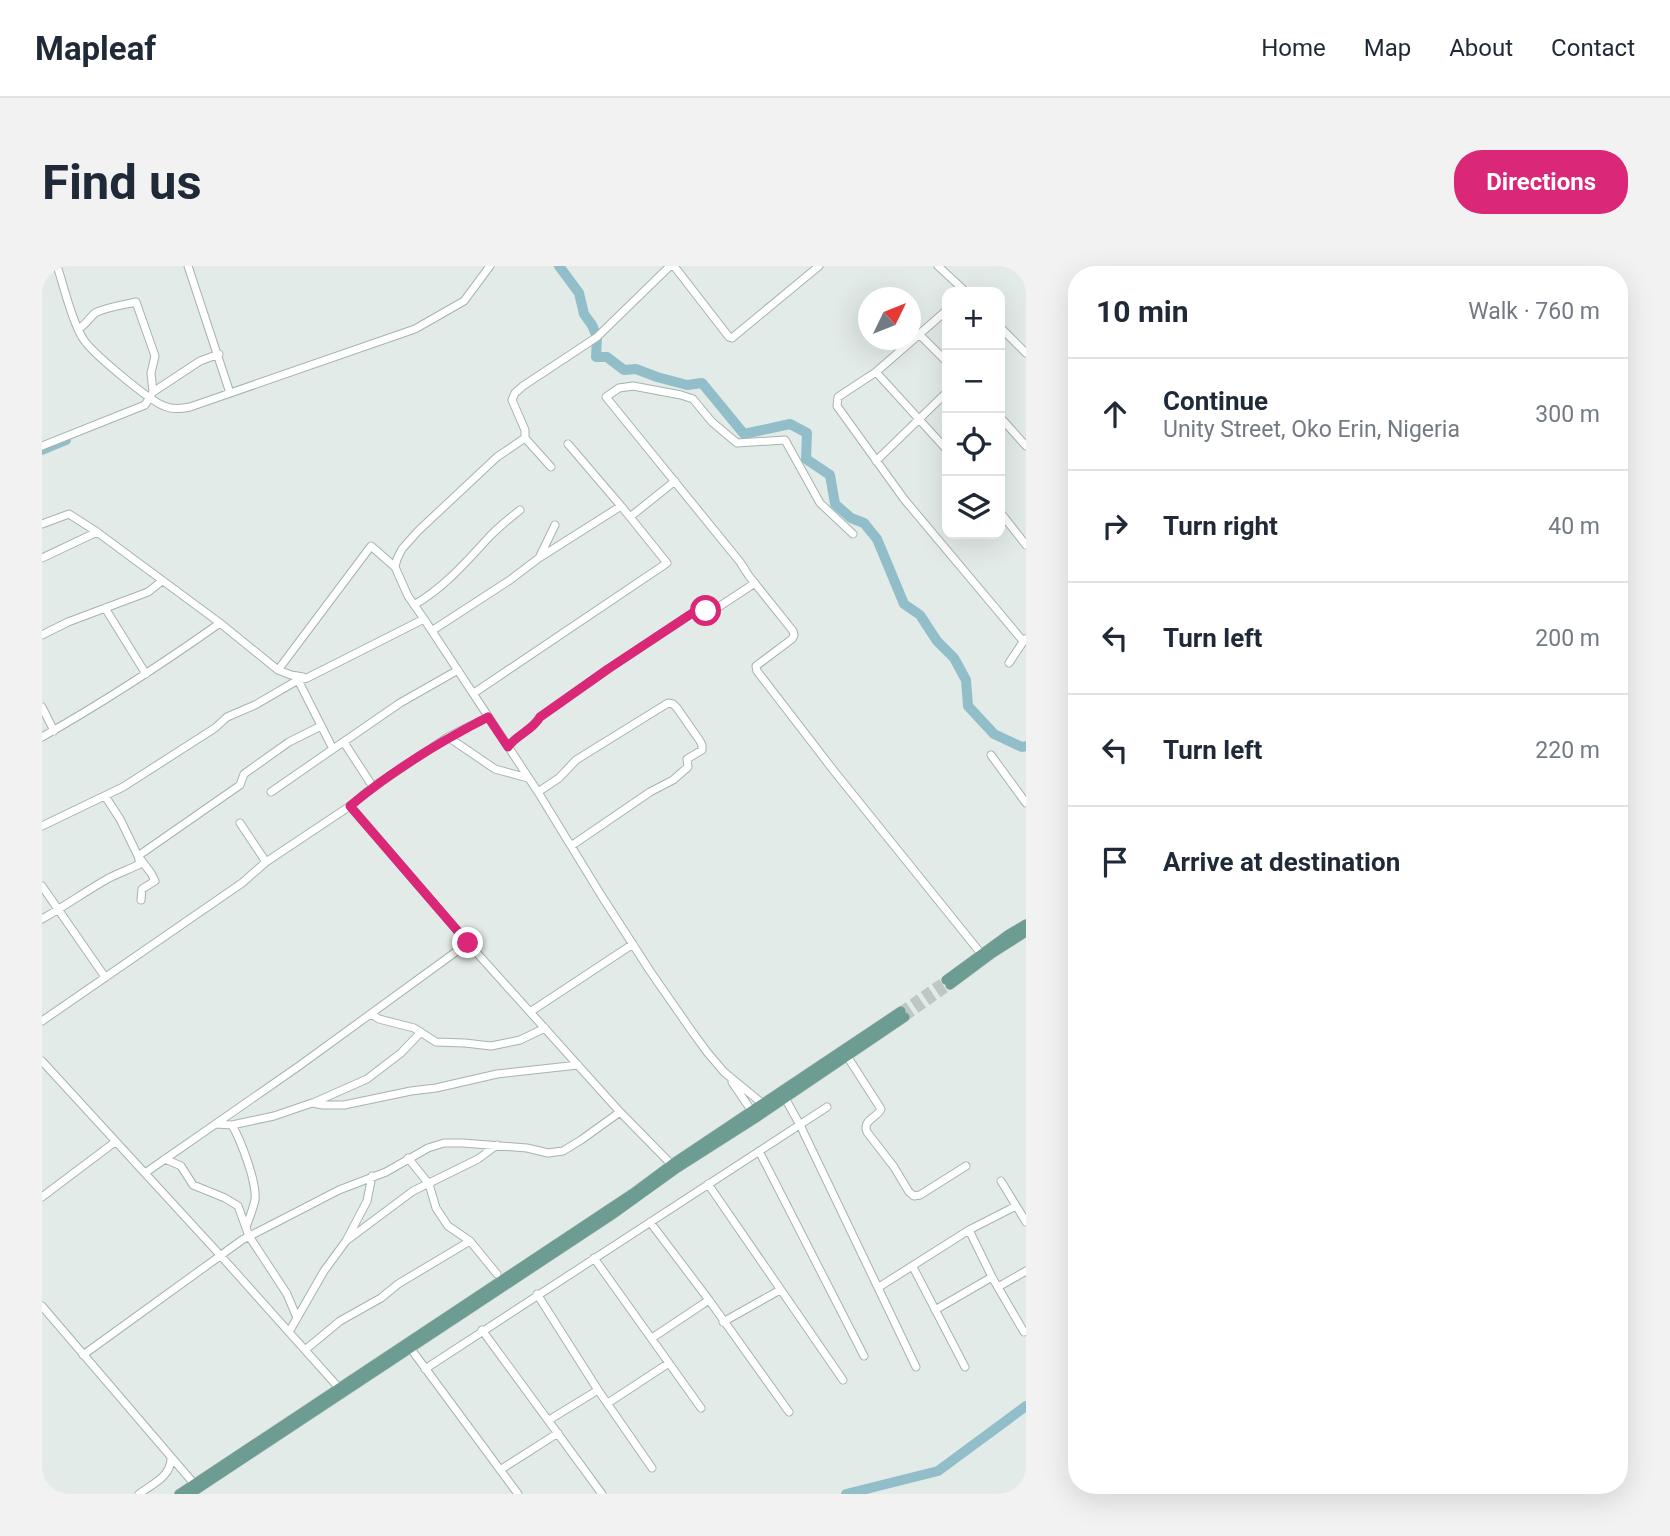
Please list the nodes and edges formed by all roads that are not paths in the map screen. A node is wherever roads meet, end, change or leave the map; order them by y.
1 (57, 266) edge
2 (188, 266) edge
3 (490, 266) edge
4 (672, 266) edge
5 (820, 266) edge
6 (940, 267) edge
7 (961, 287) edge
8 (942, 315) edge
9 (78, 329) junction
10 (1005, 332) edge
11 (921, 334) edge
12 (921, 336) edge
13 (902, 350) edge
14 (1026, 354) edge
15 (218, 355) junction
16 (942, 357) edge
17 (876, 372) junction
18 (230, 393) junction
19 (942, 397) edge
20 (153, 398) junction
21 (919, 420) junction
22 (1005, 423) edge
23 (525, 438) junction
24 (568, 444) dead end
25 (942, 445) edge
26 (42, 446) edge
27 (1026, 446) edge
28 (877, 461) junction
29 (551, 467) dead end
30 (675, 481) junction
31 (621, 506) junction
32 (520, 510) dead end
33 (630, 517) junction
34 (1005, 518) edge
35 (42, 524) edge
36 (555, 525) dead end
37 (97, 532) junction
38 (853, 534) dead end
39 (1026, 545) edge
40 (42, 558) edge
41 (539, 558) junction
42 (395, 568) junction
43 (162, 581) junction
44 (755, 583) junction
45 (414, 605) junction
46 (105, 608) junction
47 (424, 619) junction
48 (220, 623) junction
49 (433, 630) junction
50 (42, 635) edge
51 (1024, 640) edge
52 (1009, 663) dead end
53 (278, 670) junction
54 (458, 670) junction
55 (146, 674) junction
56 (307, 678) junction
57 (298, 680) junction
58 (474, 693) junction
59 (42, 707) edge
60 (488, 717) junction
61 (321, 726) junction
62 (54, 730) junction
63 (42, 737) edge
64 (448, 737) junction
65 (342, 743) junction
66 (508, 747) junction
67 (333, 749) junction
68 (990, 755) dead end
69 (529, 778) junction
70 (373, 787) junction
71 (271, 792) dead end
72 (538, 792) junction
73 (105, 796) junction
74 (1026, 803) edge
75 (350, 806) junction
76 (240, 822) dead end
77 (42, 826) edge
78 (571, 846) junction
79 (138, 856) junction
80 (266, 862) junction
81 (42, 886) edge
82 (141, 900) dead end
83 (58, 910) junction
84 (42, 919) edge
85 (1026, 924) edge
86 (1026, 932) edge
87 (468, 943) junction
88 (632, 944) junction
89 (983, 957) junction
90 (105, 977) junction
91 (948, 982) tunnel mouth
92 (530, 1012) junction
93 (371, 1014) junction
94 (42, 1021) edge
95 (545, 1028) junction
96 (421, 1032) junction
97 (847, 1056) junction
98 (42, 1061) edge
99 (578, 1065) junction
100 (730, 1078) junction
101 (785, 1098) junction
102 (312, 1103) junction
103 (763, 1104) junction
104 (827, 1107) dead end
105 (620, 1112) junction
106 (754, 1115) junction
107 (216, 1124) junction
108 (232, 1125) junction
109 (800, 1125) junction
110 (116, 1142) junction
111 (498, 1145) junction
112 (758, 1151) junction
113 (408, 1158) junction
114 (165, 1159) junction
115 (966, 1166) dead end
116 (674, 1167) junction
117 (145, 1173) junction
118 (372, 1176) junction
119 (1001, 1181) dead end
120 (429, 1184) junction
121 (708, 1184) junction
122 (45, 1195) edge
123 (1016, 1206) junction
124 (650, 1222) junction
125 (1026, 1222) edge
126 (246, 1227) junction
127 (969, 1230) junction
128 (249, 1236) junction
129 (346, 1241) junction
130 (470, 1241) junction
131 (221, 1256) junction
132 (594, 1258) junction
133 (913, 1266) junction
134 (1026, 1271) edge
135 (497, 1274) dead end
136 (992, 1277) junction
137 (879, 1287) junction
138 (998, 1287) junction
139 (780, 1290) junction
140 (537, 1294) junction
141 (709, 1300) junction
142 (42, 1306) edge
143 (935, 1310) junction
144 (297, 1318) junction
145 (723, 1322) junction
146 (482, 1330) junction
147 (289, 1332) junction
148 (1024, 1332) dead end
149 (652, 1338) junction
150 (411, 1349) junction
151 (304, 1350) junction
152 (83, 1355) junction
153 (864, 1356) dead end
154 (669, 1363) junction
155 (916, 1367) dead end
156 (965, 1367) dead end
157 (425, 1369) junction
158 (843, 1380) dead end
159 (339, 1388) junction
160 (598, 1390) junction
161 (608, 1403) junction
162 (701, 1408) dead end
163 (789, 1412) dead end
164 (549, 1420) junction
165 (558, 1433) junction
166 (171, 1457) junction
167 (652, 1468) dead end
168 (500, 1470) junction
169 (194, 1489) edge
170 (139, 1494) edge
171 (178, 1494) edge
172 (517, 1494) edge
173 (602, 1494) edge

1 - 9 street
2 - 15 street
3 - 18 street
4 - 5 street
4 - 23 street
6 - 7 street
8 - 11 street
9 - 20 street
9 - 20 street
10 - 14 street
12 - 16 street
13 - 17 street
15 - 18 street
15 - 20 street
17 - 21 street
17 - 28 street
18 - 20 street
19 - 21 street
20 - 26 street
21 - 25 street
21 - 28 street
22 - 27 street
23 - 29 street
23 - 42 street
24 - 31 street
28 - 51 street
30 - 33 street
30 - 38 street
30 - 44 street
31 - 33 street
31 - 41 street
32 - 45 street
33 - 58 street
34 - 39 street
35 - 37 street
36 - 41 street
37 - 40 street
37 - 43 street
41 - 49 street
42 - 45 street
42 - 53 street
43 - 46 street
43 - 48 street
44 - 66 street
44 - 89 street
45 - 47 street
46 - 50 street
46 - 55 street
47 - 49 street
47 - 56 street
48 - 53 street
48 - 55 street
49 - 54 street
51 - 52 street
53 - 56 street
54 - 58 street
54 - 65 street
55 - 62 street
56 - 57 street
57 - 61 street
57 - 73 street
58 - 60 street
59 - 62 street
60 - 64 street
60 - 66 street
61 - 67 street
61 - 79 street
62 - 63 street
64 - 69 street
64 - 70 street
65 - 67 street
65 - 70 street
66 - 69 street
67 - 71 street
68 - 74 street
69 - 72 street
70 - 75 street
72 - 78 street
72 - 78 street
73 - 77 street
73 - 79 street
75 - 80 street
75 - 87 street
76 - 80 street
78 - 88 street
79 - 82 street
79 - 83 street
80 - 90 street
81 - 83 street
83 - 84 street
83 - 90 street
85 - 89 main road
86 - 89 main road
87 - 92 street
87 - 93 street
88 - 92 street
88 - 100 street
89 - 91 main road
90 - 94 street
92 - 95 street
93 - 96 street
93 - 107 street
95 - 96 street
95 - 99 street
96 - 102 street
97 - 101 main road
97 - 103 main road
97 - 115 street
98 - 110 street
99 - 102 street
99 - 105 street
100 - 103 street
100 - 106 street
101 - 106 main road
101 - 109 street
102 - 108 street
103 - 106 main road
104 - 109 street
105 - 111 street
105 - 116 street
106 - 116 main road
107 - 108 street
107 - 114 street
108 - 126 street
109 - 112 street
109 - 137 street
110 - 117 street
110 - 122 street
111 - 113 street
111 - 120 street
112 - 121 street
112 - 153 street
113 - 118 street
113 - 120 street
114 - 117 street
114 - 126 street
116 - 150 main road
116 - 159 main road
117 - 131 street
118 - 128 street
118 - 129 street
119 - 123 street
120 - 129 street
120 - 130 street
121 - 124 street
121 - 139 street
123 - 125 street
123 - 127 street
124 - 132 street
124 - 141 street
126 - 128 street
127 - 133 street
127 - 136 street
128 - 131 street
128 - 144 street
129 - 144 street
130 - 135 street
130 - 151 street
131 - 147 street
131 - 152 street
132 - 140 street
132 - 149 street
133 - 137 street
133 - 143 street
134 - 138 street
136 - 138 street
136 - 143 street
137 - 155 street
138 - 148 street
139 - 145 street
139 - 158 street
140 - 146 street
140 - 160 street
141 - 145 street
141 - 149 street
142 - 152 street
143 - 156 street
144 - 147 street
145 - 163 street
146 - 157 street
146 - 164 street
147 - 151 street
149 - 154 street
150 - 157 street
150 - 169 main road
151 - 159 street
152 - 166 street
154 - 161 street
154 - 162 street
157 - 168 street
159 - 169 main road
160 - 161 street
160 - 164 street
161 - 167 street
164 - 165 street
165 - 168 street
165 - 173 street
166 - 169 street
166 - 170 street
168 - 172 street
169 - 171 main road

